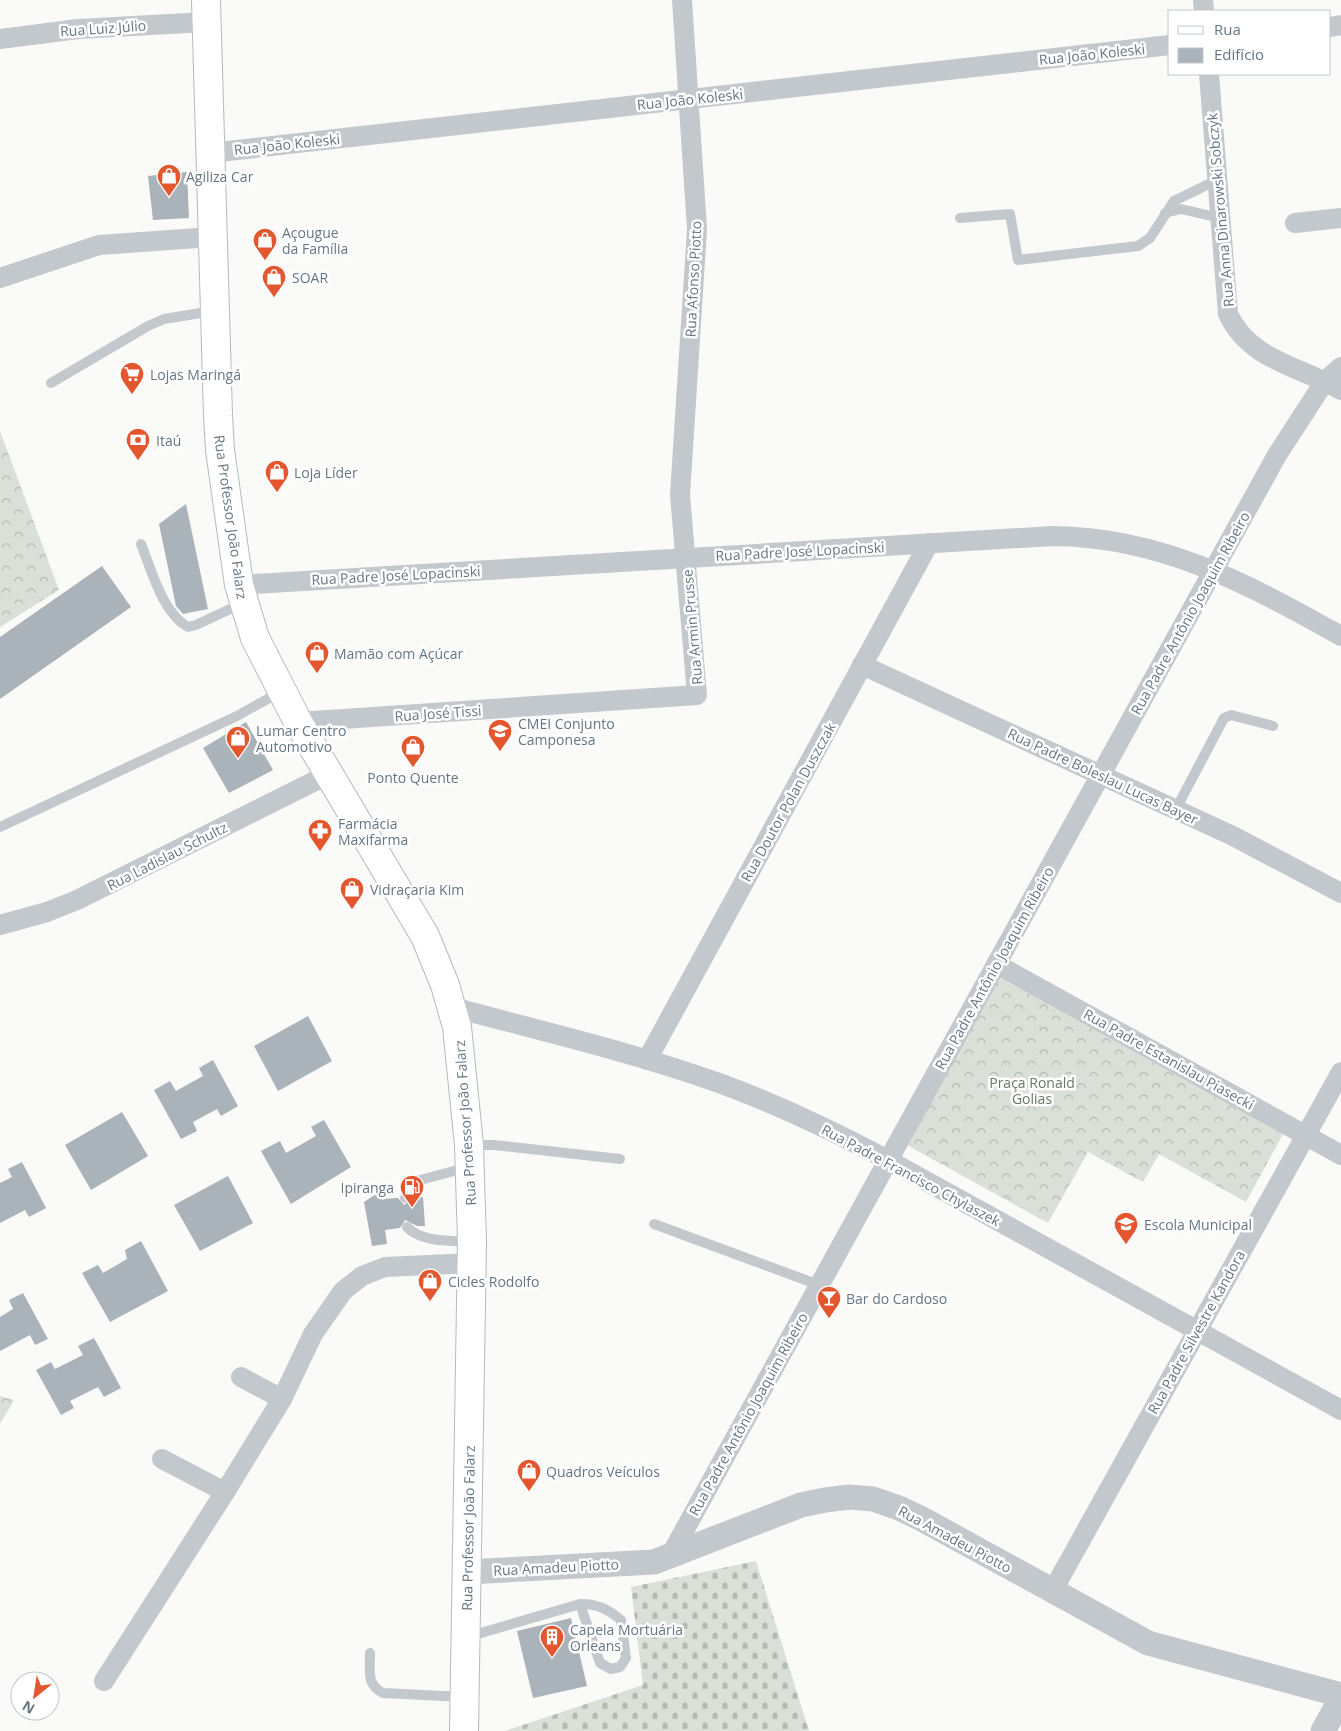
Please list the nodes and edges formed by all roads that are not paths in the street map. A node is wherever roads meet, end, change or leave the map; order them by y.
1 (682, 0) edge
2 (206, 11) edge
3 (0, 39) edge
4 (1168, 45) edge
5 (1209, 75) edge
6 (689, 99) junction
7 (210, 152) junction
8 (1217, 180) junction
9 (1164, 213) junction
10 (960, 218) dead end
11 (1220, 218) junction
12 (1341, 218) edge
13 (1295, 223) dead end
14 (212, 237) junction
15 (0, 278) edge
16 (214, 311) junction
17 (1341, 367) edge
18 (51, 383) dead end
19 (1333, 386) edge
20 (929, 543) junction
21 (141, 544) dead end
22 (686, 558) junction
23 (1213, 570) junction
24 (241, 594) junction
25 (1340, 632) edge
26 (862, 665) junction
27 (281, 692) junction
28 (697, 695) joint
29 (298, 722) junction
30 (1273, 726) dead end
31 (329, 774) junction
32 (1101, 774) junction
33 (1176, 809) junction
34 (0, 828) edge
35 (1341, 893) edge
36 (0, 925) edge
37 (996, 964) junction
38 (452, 1007) junction
39 (647, 1060) junction
40 (1341, 1072) edge
41 (1306, 1135) junction
42 (1341, 1155) edge
43 (470, 1156) junction
44 (620, 1159) dead end
45 (888, 1160) junction
46 (406, 1198) dead end
47 (654, 1224) dead end
48 (407, 1227) dead end
49 (472, 1252) junction
50 (819, 1285) junction
51 (1197, 1331) junction
52 (241, 1377) dead end
53 (282, 1399) junction
54 (1341, 1410) edge
55 (162, 1459) dead end
56 (225, 1492) junction
57 (669, 1558) junction
58 (468, 1572) junction
59 (1052, 1592) junction
60 (580, 1604) junction
61 (466, 1637) junction
62 (370, 1653) dead end
63 (104, 1681) dead end
64 (1341, 1695) edge
65 (465, 1697) junction
66 (1341, 1699) edge
67 (464, 1731) edge
68 (1323, 1731) edge

1 - 6 street, Rua Afonso Piotto
2 - 3 street, Rua Luiz Júlio
2 - 7 main road, Rua Professor João Falarz
4 - 6 street, Rua João Koleski
5 - 8 street, Rua Anna Dinarowski Sobczyk
6 - 7 street, Rua João Koleski
6 - 22 street, Rua Afonso Piotto
7 - 14 main road, Rua Professor João Falarz
8 - 9 lane
8 - 11 street, Rua Anna Dinarowski Sobczyk
9 - 10 lane
9 - 11 lane
11 - 19 street, Rua Anna Dinarowski Sobczyk
12 - 13 street
14 - 15 street
14 - 16 main road, Rua Professor João Falarz
16 - 18 lane
16 - 24 main road, Rua Professor João Falarz
17 - 19 street, Rua Padre Antônio Joaquim Ribeiro
19 - 23 street, Rua Padre Antônio Joaquim Ribeiro
20 - 22 street, Rua Padre José Lopacinski
20 - 23 street, Rua Padre José Lopacinski
20 - 26 street, Rua Doutor Polan Duszczak
21 - 24 lane
22 - 24 street, Rua Padre José Lopacinski
22 - 28 street, Rua Armin Prusse
23 - 25 street, Rua Padre José Lopacinski
23 - 32 street, Rua Padre Antônio Joaquim Ribeiro
24 - 27 main road, Rua Professor João Falarz
26 - 32 street, Rua Padre Boleslau Lucas Bayer
26 - 39 street, Rua Doutor Polan Duszczak
27 - 29 main road, Rua Professor João Falarz
27 - 34 lane
28 - 29 street, Rua José Tissi
29 - 31 main road, Rua Professor João Falarz
30 - 33 lane
31 - 36 street, Rua Ladislau Schultz
31 - 38 main road, Rua Professor João Falarz
32 - 33 street, Rua Padre Boleslau Lucas Bayer
32 - 37 street, Rua Padre Antônio Joaquim Ribeiro
33 - 35 street, Rua Padre Boleslau Lucas Bayer
37 - 41 street, Rua Padre Estanislau Piasecki
37 - 45 street, Rua Padre Antônio Joaquim Ribeiro
38 - 39 street, Rua Padre Francisco Chylaszek
38 - 43 main road, Rua Professor João Falarz
39 - 45 street, Rua Padre Francisco Chylaszek
40 - 41 street, Rua Padre Silvestre Kandora
41 - 42 street, Rua Padre Estanislau Piasecki
41 - 51 street, Rua Padre Silvestre Kandora
43 - 44 lane
43 - 46 lane
43 - 49 main road, Rua Professor João Falarz
45 - 50 street, Rua Padre Antônio Joaquim Ribeiro
45 - 51 street, Rua Padre Francisco Chylaszek
47 - 50 lane
48 - 49 lane
49 - 53 street
49 - 58 main road, Rua Professor João Falarz
50 - 57 street, Rua Padre Antônio Joaquim Ribeiro
51 - 54 street, Rua Padre Francisco Chylaszek
51 - 59 street, Rua Padre Silvestre Kandora
52 - 53 street
53 - 56 street
55 - 56 street
56 - 63 street
57 - 58 street, Rua Amadeu Piotto
57 - 59 street, Rua Amadeu Piotto
58 - 61 main road, Rua Professor João Falarz
59 - 64 street, Rua Amadeu Piotto
60 - 60 lane
60 - 61 lane
61 - 65 main road, Rua Professor João Falarz
62 - 65 lane
65 - 67 main road, Rua Professor João Falarz
66 - 68 street

